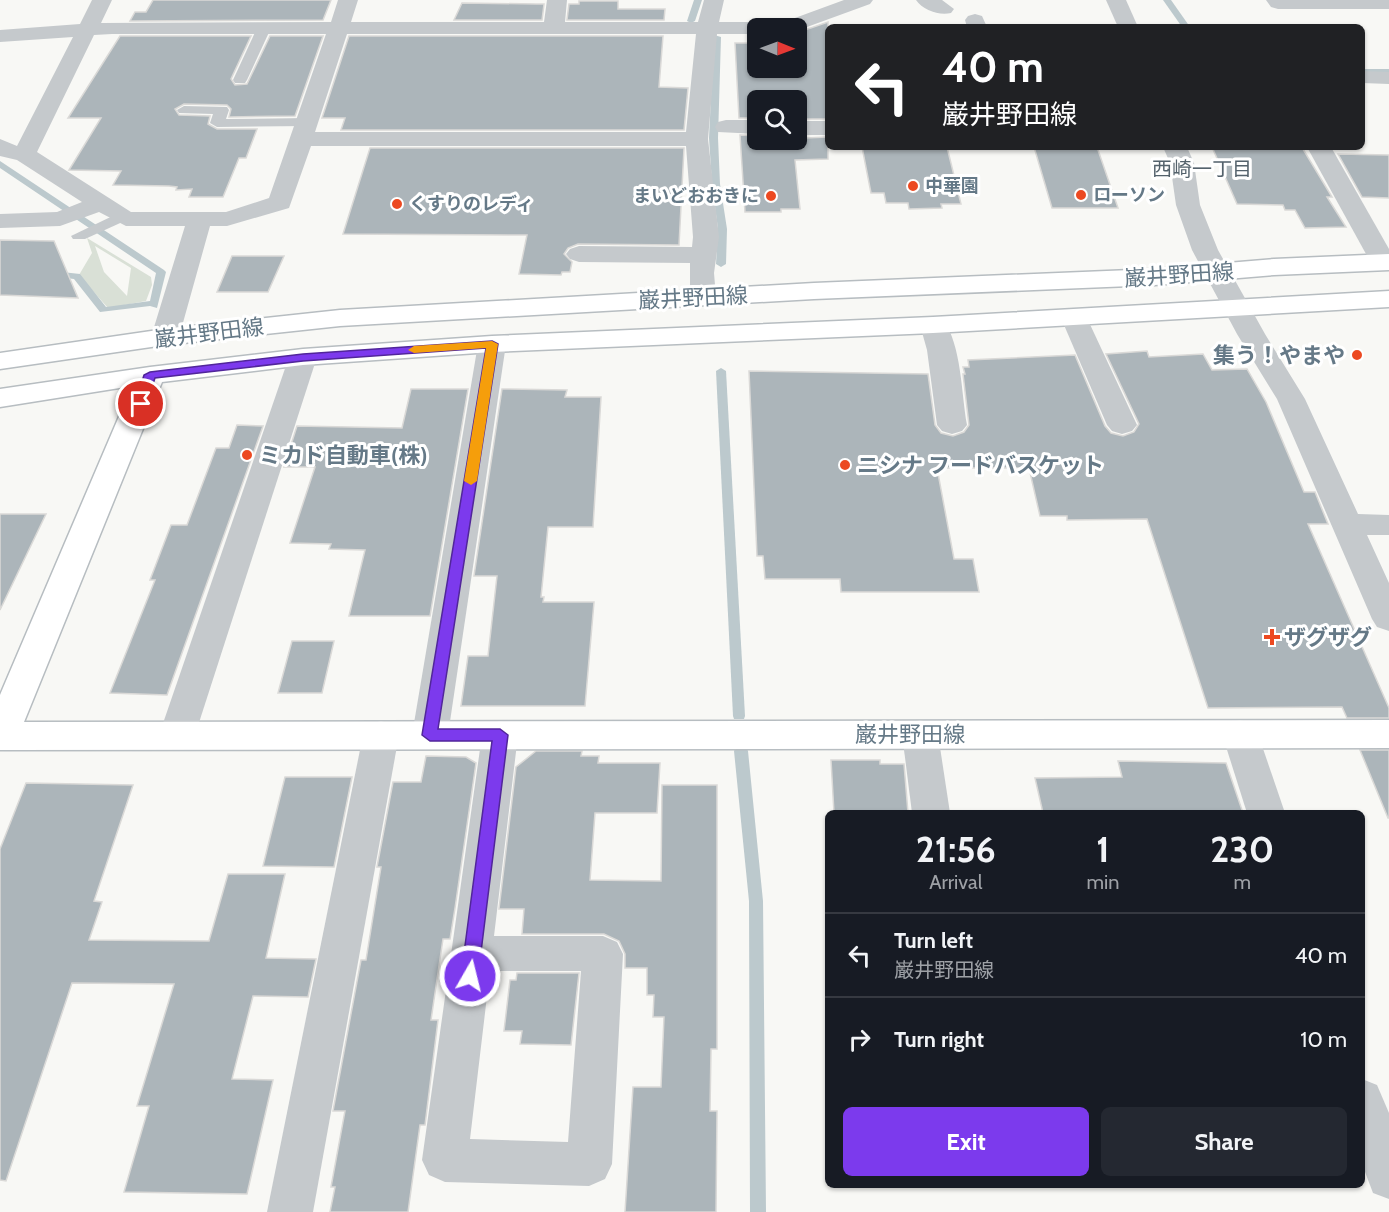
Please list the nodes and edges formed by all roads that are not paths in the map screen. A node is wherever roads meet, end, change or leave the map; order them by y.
1 (102, 0) edge
2 (348, 0) edge
3 (557, 0) edge
4 (714, 0) edge
5 (863, 0) edge
6 (926, 0) edge
7 (1116, 0) edge
8 (1276, 0) edge
9 (1389, 3) edge
10 (944, 9) dead end
11 (1127, 24) edge
12 (264, 28) junction
13 (339, 28) junction
14 (554, 28) junction
15 (707, 28) junction
16 (87, 29) junction
17 (0, 36) edge
18 (1365, 77) edge
19 (1389, 78) edge
20 (240, 80) dead end
21 (184, 110) dead end
22 (726, 127) dead end
23 (747, 127) edge
24 (807, 128) edge
25 (825, 128) edge
26 (305, 131) junction
27 (697, 139) junction
28 (0, 146) edge
29 (1177, 150) edge
30 (1321, 150) edge
31 (24, 153) junction
32 (200, 219) junction
33 (97, 220) junction
34 (0, 221) edge
35 (579, 254) dead end
36 (704, 255) junction
37 (1387, 263) edge
38 (1217, 272) junction
39 (703, 297) junction
40 (1389, 299) edge
41 (1236, 308) junction
42 (1074, 318) junction
43 (933, 325) junction
44 (165, 337) junction
45 (492, 344) junction
46 (303, 357) junction
47 (0, 361) edge
48 (150, 375) junction
49 (0, 398) edge
50 (952, 425) dead end
51 (1122, 425) dead end
52 (1346, 524) junction
53 (1389, 525) edge
54 (1389, 620) edge
55 (920, 734) junction
56 (1240, 734) junction
57 (1389, 734) edge
58 (177, 735) junction
59 (381, 735) junction
60 (430, 735) junction
61 (500, 735) junction
62 (931, 810) edge
63 (1265, 810) edge
64 (473, 953) junction
65 (290, 1212) edge

1 - 16 street
2 - 13 street
3 - 14 street
4 - 15 street
5 - 15 street
6 - 10 street
7 - 11 street
8 - 9 street
12 - 13 street
12 - 16 street
12 - 20 lane
13 - 14 street
13 - 26 street
14 - 15 street
15 - 27 street
16 - 17 street
16 - 31 street
18 - 19 street
21 - 26 lane
22 - 23 street
24 - 25 street
26 - 27 street
26 - 32 street
27 - 36 street
28 - 31 street
29 - 38 street
30 - 37 street
31 - 33 street
32 - 33 street
32 - 44 street
33 - 34 street
35 - 36 street
36 - 39 street
37 - 38 main road, 巌井野田線
38 - 39 main road, 巌井野田線
38 - 41 street
39 - 44 main road, 巌井野田線
40 - 41 main road, 巌井野田線
41 - 42 main road, 巌井野田線
41 - 52 street
42 - 43 main road, 巌井野田線
42 - 51 street
43 - 45 main road, 巌井野田線
43 - 50 street
44 - 47 main road, 巌井野田線
45 - 46 main road, 巌井野田線
45 - 60 street
46 - 48 main road, 巌井野田線
46 - 58 street
48 - 49 main road, 巌井野田線
48 - 58 main road, 巌井野田線
52 - 53 street
52 - 54 street
55 - 56 main road, 巌井野田線
55 - 61 main road, 巌井野田線
55 - 62 street
56 - 57 main road, 巌井野田線
56 - 63 street
58 - 59 main road, 巌井野田線
59 - 60 main road, 巌井野田線
59 - 65 street
60 - 61 main road, 巌井野田線
61 - 64 street
64 - 64 street

